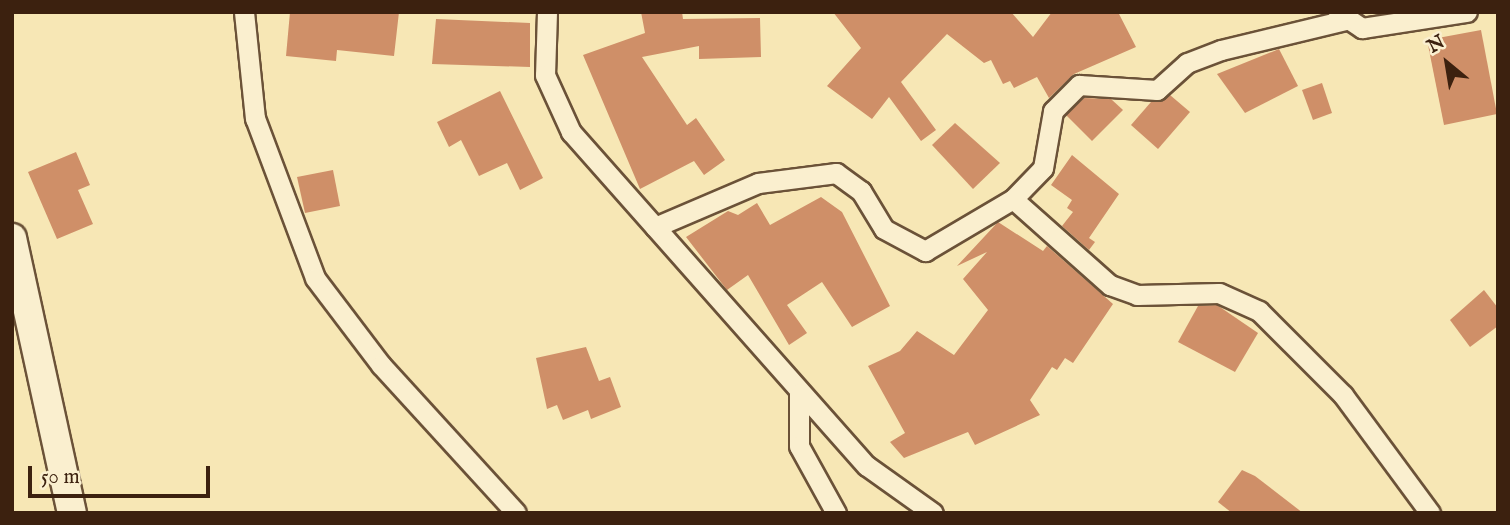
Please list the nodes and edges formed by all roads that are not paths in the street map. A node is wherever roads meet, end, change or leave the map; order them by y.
1 (244, 12) edge
2 (547, 12) edge
3 (1467, 12) edge
4 (1342, 16) edge
5 (1013, 199) junction
6 (654, 227) junction
7 (12, 238) edge
8 (799, 393) junction
9 (72, 513) edge
10 (516, 513) edge
11 (836, 513) edge
12 (933, 513) edge
13 (1430, 513) edge

1 - 10 street
2 - 6 street
3 - 4 street
4 - 5 street
5 - 6 street
5 - 13 street
6 - 8 street
7 - 9 main road
8 - 11 street
8 - 12 street

